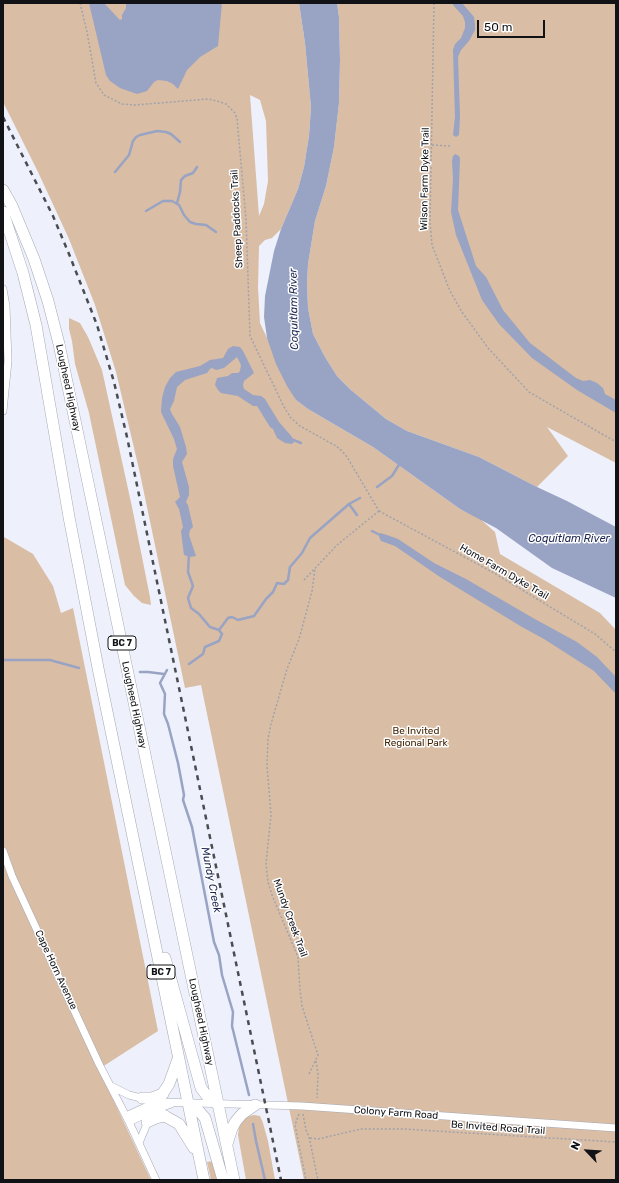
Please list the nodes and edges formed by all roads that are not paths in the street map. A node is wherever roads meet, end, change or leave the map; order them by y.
1 (3, 190) edge
2 (3, 212) edge
3 (3, 289) edge
4 (3, 411) edge
5 (3, 851) edge
6 (143, 889) junction
7 (178, 1056) junction
8 (112, 1086) junction
9 (142, 1098) joint
10 (158, 1102) junction
11 (188, 1104) junction
12 (217, 1104) junction
13 (255, 1105) junction
14 (165, 1116) junction
15 (127, 1119) junction
16 (147, 1122) junction
17 (616, 1128) edge
18 (139, 1143) junction
19 (227, 1146) junction
20 (200, 1159) junction
21 (156, 1180) edge
22 (204, 1180) edge
23 (223, 1180) edge
24 (234, 1180) edge

1 - 12 main road, Lougheed Highway / BC 7
2 - 6 main road, Lougheed Highway / BC 7
3 - 4 street
5 - 8 street, Cape Horn Avenue
6 - 7 main road, Lougheed Highway / BC 7
6 - 12 main road
7 - 10 main road
7 - 11 main road, Lougheed Highway / BC 7
8 - 9 street
8 - 15 street, Cape Horn Avenue
9 - 10 main road
10 - 11 street, Colony Farm Road
10 - 14 main road
10 - 15 street, Colony Farm Road
10 - 16 street
11 - 12 street, Colony Farm Road
11 - 20 main road, Lougheed Highway / BC 7
11 - 23 main road
12 - 13 street, Colony Farm Road
12 - 19 main road, Lougheed Highway / BC 7
13 - 17 street, Colony Farm Road
13 - 19 main road
14 - 16 main road
14 - 20 main road
15 - 18 street, Cape Horn Avenue
16 - 18 street
18 - 21 street, Cape Horn Avenue
19 - 24 main road, Lougheed Highway / BC 7
20 - 22 main road, Lougheed Highway / BC 7

